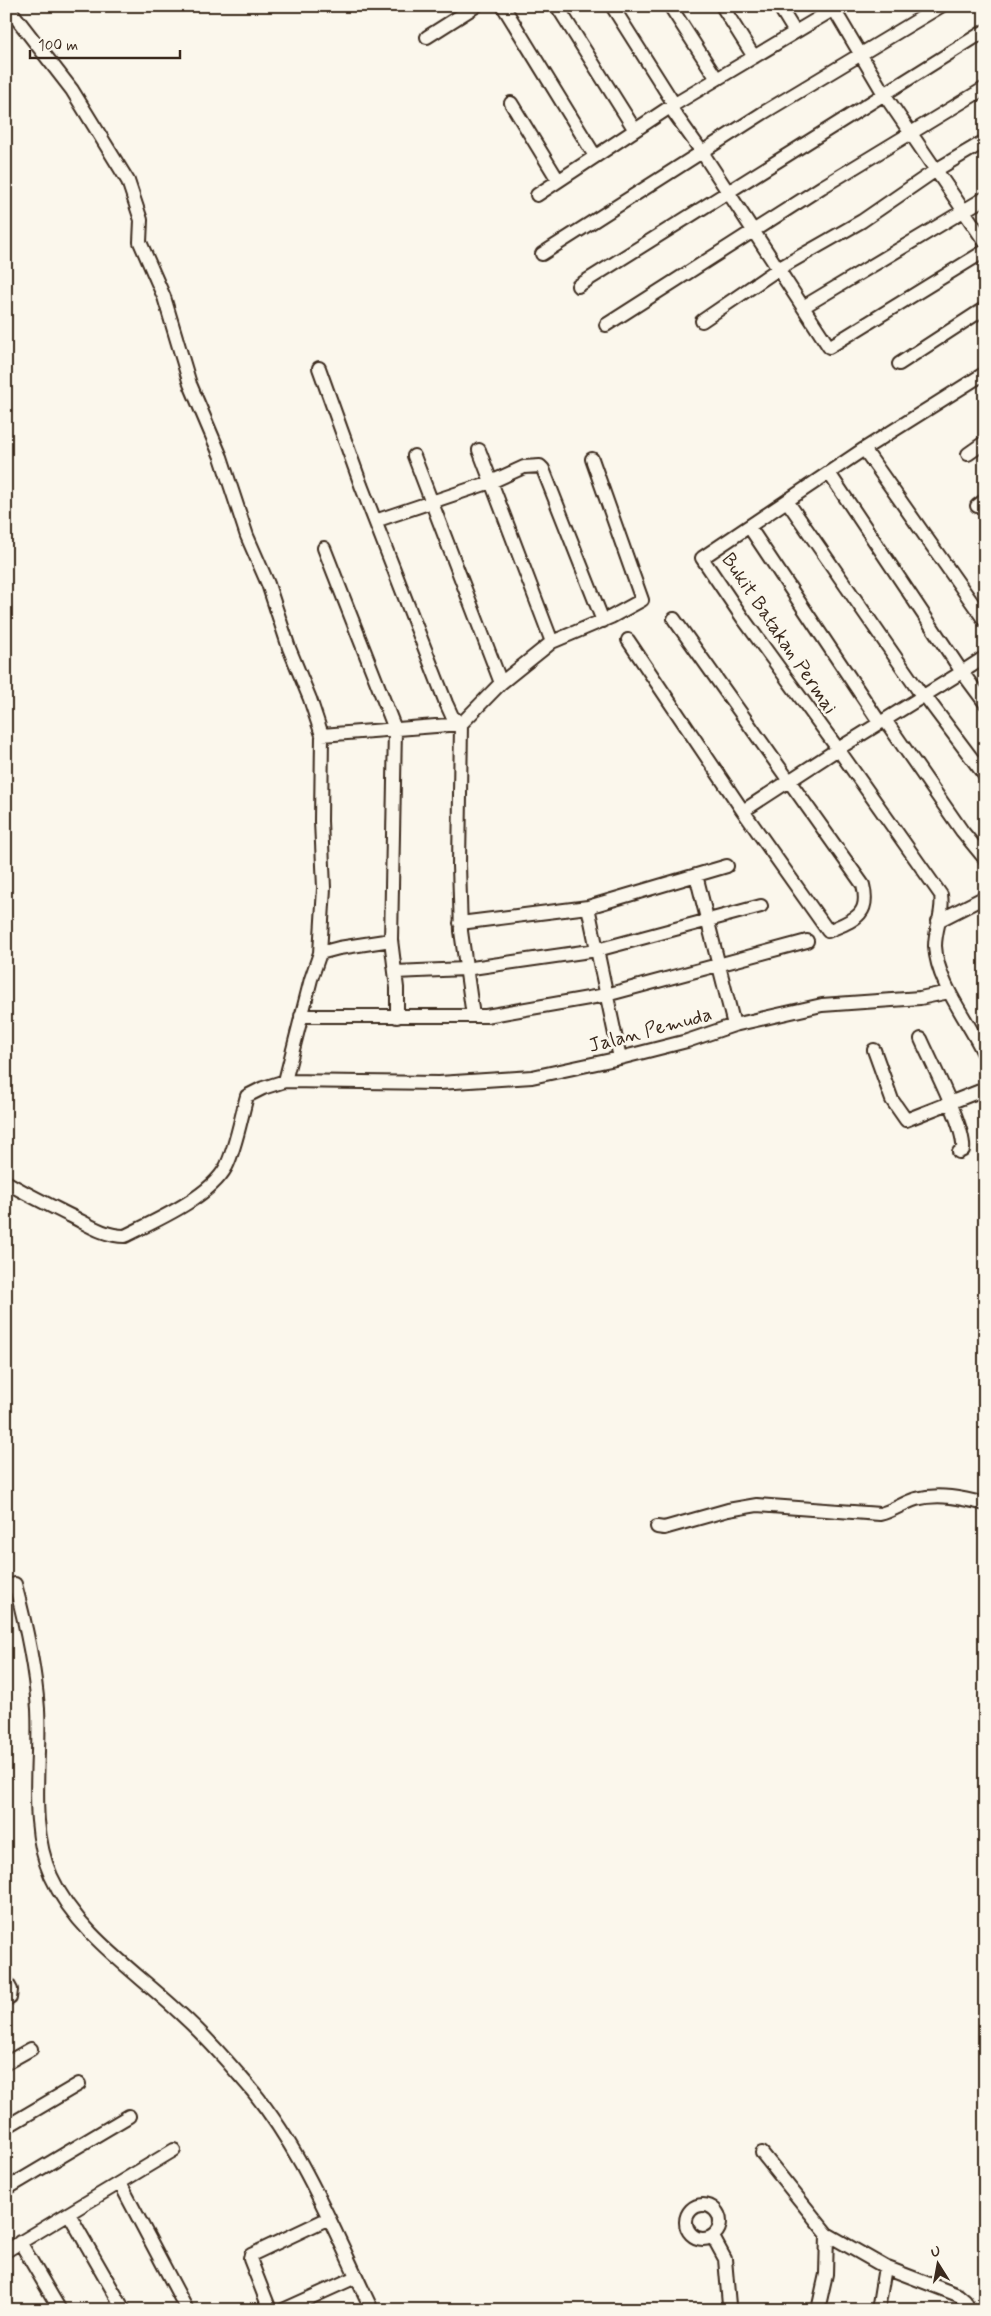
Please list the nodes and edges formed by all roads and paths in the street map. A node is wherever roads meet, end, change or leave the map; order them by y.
1 (7, 6) edge
2 (476, 6) edge
3 (503, 6) edge
4 (557, 6) edge
5 (612, 6) edge
6 (670, 6) edge
7 (722, 6) edge
8 (779, 6) edge
9 (941, 6) edge
10 (835, 7) edge
11 (985, 31) edge
12 (796, 32) junction
13 (426, 37) dead end
14 (860, 54) junction
15 (754, 57) junction
16 (717, 79) junction
17 (985, 88) edge
18 (884, 94) junction
19 (511, 103) dead end
20 (672, 106) junction
21 (635, 130) junction
22 (912, 134) junction
23 (985, 141) edge
24 (702, 152) junction
25 (595, 156) junction
26 (936, 170) junction
27 (558, 180) junction
28 (728, 193) junction
29 (537, 195) dead end
30 (985, 198) edge
31 (963, 210) junction
32 (753, 232) junction
33 (985, 242) edge
34 (985, 251) edge
35 (542, 254) dead end
36 (778, 269) junction
37 (578, 286) dead end
38 (803, 307) junction
39 (985, 308) edge
40 (702, 321) dead end
41 (606, 325) dead end
42 (899, 364) dead end
43 (319, 368) dead end
44 (985, 373) edge
45 (985, 442) edge
46 (864, 449) junction
47 (479, 450) dead end
48 (968, 454) dead end
49 (414, 456) dead end
50 (592, 459) dead end
51 (829, 473) junction
52 (492, 482) junction
53 (787, 502) junction
54 (431, 503) junction
55 (375, 521) junction
56 (750, 528) junction
57 (324, 548) dead end
58 (674, 619) dead end
59 (602, 621) junction
60 (985, 621) edge
61 (628, 640) dead end
62 (552, 642) junction
63 (982, 659) dead end
64 (962, 672) junction
65 (501, 684) junction
66 (924, 697) junction
67 (985, 702) edge
68 (883, 722) junction
69 (461, 724) junction
70 (395, 729) junction
71 (322, 735) junction
72 (838, 750) junction
73 (985, 776) edge
74 (789, 781) junction
75 (743, 811) junction
76 (985, 860) edge
77 (727, 866) dead end
78 (696, 875) junction
79 (985, 897) edge
80 (761, 906) dead end
81 (588, 907) junction
82 (938, 921) junction
83 (707, 922) junction
84 (460, 923) junction
85 (391, 940) junction
86 (807, 941) dead end
87 (597, 950) junction
88 (320, 953) junction
89 (718, 966) junction
90 (465, 969) junction
91 (395, 972) junction
92 (949, 992) junction
93 (606, 996) junction
94 (301, 1016) junction
95 (473, 1016) junction
96 (397, 1017) junction
97 (734, 1025) junction
98 (921, 1039) dead end
99 (874, 1050) dead end
100 (985, 1056) edge
101 (620, 1058) junction
102 (285, 1081) junction
103 (985, 1089) edge
104 (949, 1103) junction
105 (959, 1152) dead end
106 (6, 1182) edge
107 (985, 1504) edge
108 (657, 1527) dead end
109 (11, 1586) edge
110 (6, 1981) edge
111 (6, 2000) edge
112 (32, 2048) dead end
113 (6, 2063) edge
114 (78, 2084) dead end
115 (128, 2116) dead end
116 (6, 2127) edge
117 (174, 2150) dead end
118 (762, 2153) dead end
119 (120, 2184) junction
120 (6, 2189) edge
121 (69, 2214) junction
122 (329, 2218) junction
123 (827, 2234) junction
124 (713, 2237) dead end
125 (20, 2242) junction
126 (6, 2252) edge
127 (885, 2267) junction
128 (356, 2277) junction
129 (60, 2310) edge
130 (124, 2310) edge
131 (187, 2310) edge
132 (270, 2310) edge
133 (283, 2310) edge
134 (372, 2310) edge
135 (727, 2310) edge
136 (818, 2310) edge
137 (878, 2310) edge
138 (969, 2310) edge

1 - 71 street
2 - 13 street
3 - 25 street
4 - 21 street
5 - 20 street
6 - 16 street
7 - 15 street
8 - 12 street
9 - 14 street
10 - 12 street
10 - 14 street
11 - 18 street
12 - 15 street
14 - 18 street
14 - 24 street
15 - 16 street
16 - 20 street
17 - 22 street
18 - 22 street
18 - 28 street
19 - 27 street
20 - 21 street
20 - 24 street
21 - 25 street
22 - 26 street
22 - 32 street
23 - 26 street
24 - 28 street
24 - 35 street
25 - 27 street
26 - 31 street
26 - 36 street
27 - 29 street
28 - 32 street
28 - 37 street
30 - 31 street
31 - 33 street
31 - 38 street
32 - 36 street
32 - 41 street
34 - 38 street
36 - 38 street
36 - 40 street
39 - 42 street
43 - 55 street
44 - 46 street, Bukit Batakan Permai
45 - 48 street
46 - 51 street, Bukit Batakan Permai
46 - 60 street
47 - 52 street
49 - 54 street
50 - 59 street
51 - 53 street, Bukit Batakan Permai
51 - 64 street
52 - 54 street
52 - 59 street
52 - 62 street
53 - 56 street, Bukit Batakan Permai
53 - 66 street
54 - 55 street
54 - 65 street
55 - 69 street
56 - 68 street, Bukit Batakan Permai
56 - 72 street, Bukit Batakan Permai
57 - 70 street
58 - 74 street
59 - 62 street
61 - 75 street
62 - 65 street
63 - 64 street
64 - 66 street
64 - 67 street
65 - 69 street
66 - 68 street
66 - 73 street
68 - 72 street
68 - 76 street, Bukit Batakan Permai
69 - 70 street
69 - 84 street
70 - 71 street
70 - 85 street
71 - 88 street
72 - 74 street
72 - 82 street, Bukit Batakan Permai
74 - 75 street
74 - 75 street
77 - 78 street
78 - 81 street
78 - 83 street
79 - 82 street
80 - 83 street
81 - 84 street
81 - 87 street
82 - 92 street, Bukit Batakan Permai
83 - 87 street
83 - 89 street
84 - 90 street
85 - 88 street
85 - 91 street
86 - 89 street
87 - 90 street
87 - 93 street
88 - 94 street
89 - 93 street
89 - 97 street
90 - 91 street
90 - 95 street
91 - 96 street
92 - 97 street, Jalan Pemuda
92 - 100 street
93 - 95 street
93 - 101 street
94 - 96 street
94 - 102 street
95 - 96 street
97 - 101 street, Jalan Pemuda
98 - 104 street
99 - 104 street
101 - 102 street, Jalan Pemuda
102 - 106 street, Jalan Pemuda
103 - 104 street
104 - 105 street
107 - 108 street
109 - 122 street
110 - 111 street
112 - 113 street
114 - 116 street
115 - 120 street
117 - 119 street
118 - 123 street
119 - 121 street
119 - 131 street
121 - 125 street
121 - 130 street
122 - 128 street
122 - 132 street
123 - 127 street
123 - 136 street
124 - 135 street
125 - 126 street
125 - 129 street
127 - 137 street
127 - 138 street
128 - 133 street
128 - 134 street

